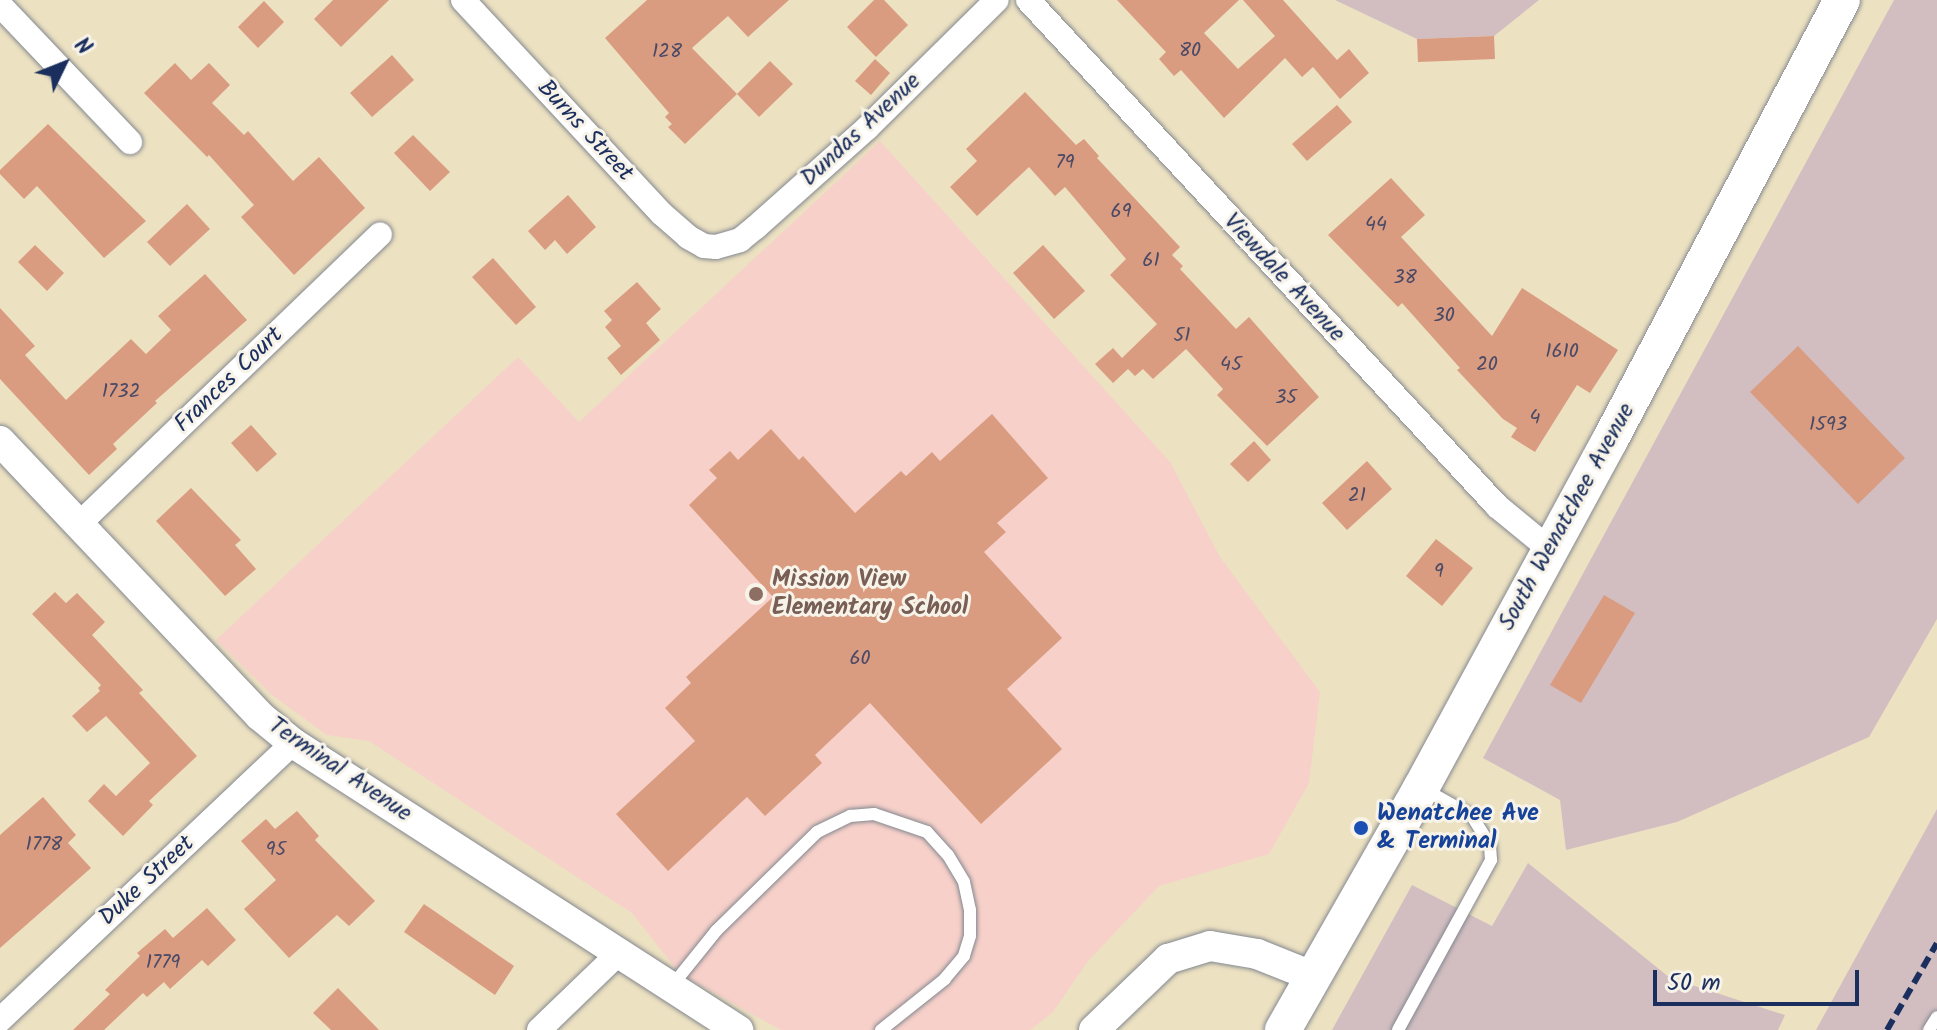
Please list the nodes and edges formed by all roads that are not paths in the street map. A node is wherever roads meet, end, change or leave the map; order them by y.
1 (463, 0) edge
2 (997, 0) edge
3 (1028, 0) edge
4 (1842, 0) edge
5 (0, 5) edge
6 (130, 142) dead end
7 (380, 234) dead end
8 (716, 247) joint
9 (0, 441) edge
10 (78, 525) junction
11 (1548, 548) junction
12 (293, 743) junction
13 (1421, 788) junction
14 (618, 954) junction
15 (1312, 976) junction
16 (671, 987) junction
17 (1937, 1017) edge
18 (0, 1020) edge
19 (539, 1030) edge
20 (738, 1030) edge
21 (881, 1030) edge
22 (1094, 1030) edge
23 (1283, 1030) edge
24 (1398, 1030) edge
25 (1929, 1030) edge

1 - 8 street, Burns Street
2 - 8 street, Dundas Avenue
3 - 11 street, Viewdale Avenue
4 - 11 main road, South Wenatchee Avenue
5 - 6 street
7 - 10 street, Frances Court
9 - 10 street, Terminal Avenue
10 - 12 street, Terminal Avenue
11 - 13 main road, South Wenatchee Avenue
12 - 14 street, Terminal Avenue
12 - 18 street, Duke Street
13 - 15 main road, South Wenatchee Avenue
13 - 24 lane
14 - 16 street, Terminal Avenue
14 - 19 street
15 - 22 street
15 - 23 main road, South Wenatchee Avenue
16 - 20 street, Terminal Avenue
16 - 21 lane
17 - 25 lane

